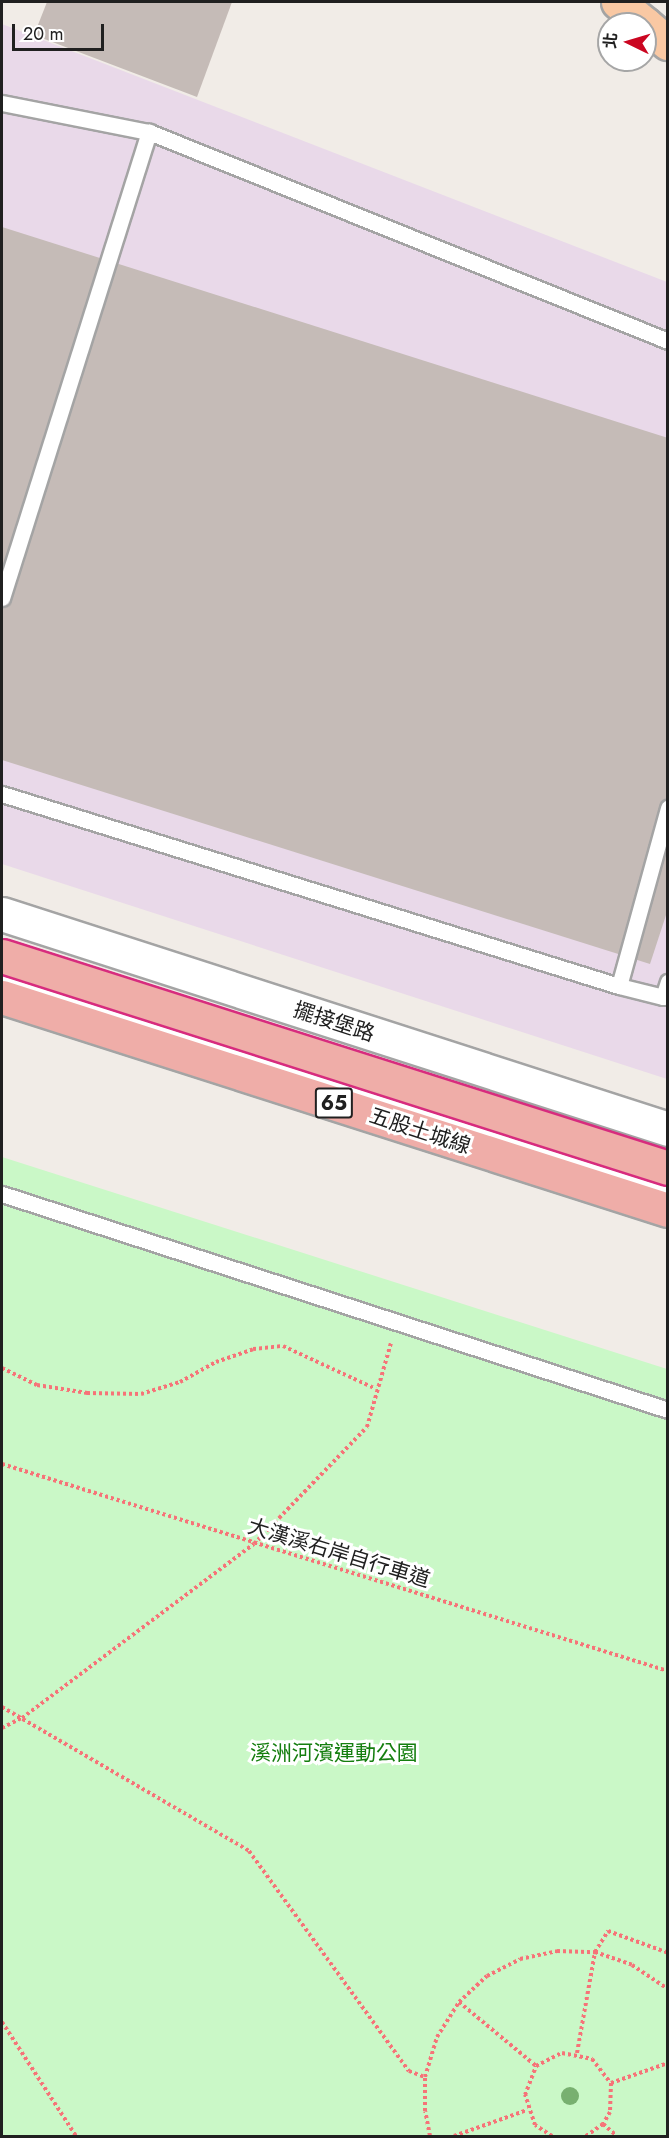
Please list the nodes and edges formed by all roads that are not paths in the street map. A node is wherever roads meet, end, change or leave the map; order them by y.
1 (618, 2) edge
2 (630, 12) edge
3 (2, 103) edge
4 (149, 132) junction
5 (668, 341) edge
6 (2, 598) edge
7 (2, 794) edge
8 (668, 808) edge
9 (2, 914) edge
10 (2, 956) edge
11 (2, 975) edge
12 (668, 982) edge
13 (619, 986) junction
14 (2, 997) edge
15 (293, 1008) junction
16 (276, 1062) junction
17 (668, 1129) edge
18 (668, 1168) edge
19 (668, 1187) edge
20 (2, 1194) edge
21 (668, 1210) edge
22 (668, 1410) edge

1 - 2 main road
3 - 4 lane
4 - 5 lane
4 - 6 lane
7 - 13 lane
8 - 13 lane
9 - 15 street, 擺接堡路
10 - 18 highway, 五股土城線 / 65, bridge
11 - 16 street
12 - 13 lane
14 - 21 highway, 五股土城線 / 65
15 - 16 street
15 - 17 street, 擺接堡路
16 - 19 street
20 - 22 lane

